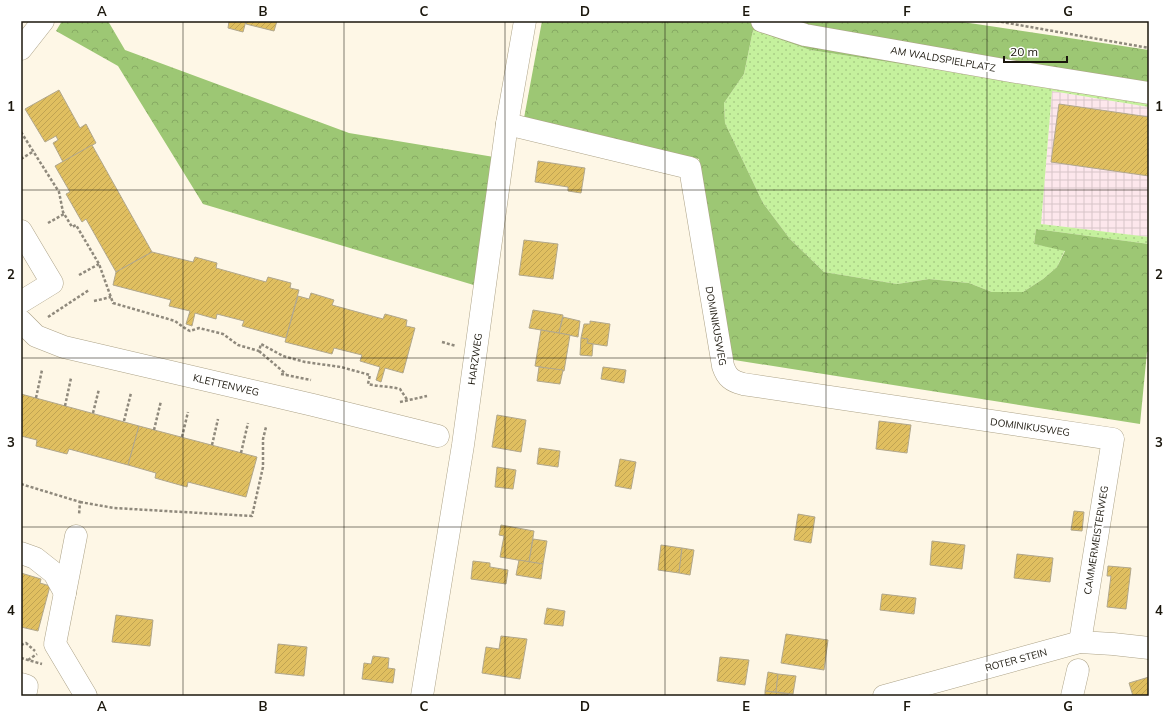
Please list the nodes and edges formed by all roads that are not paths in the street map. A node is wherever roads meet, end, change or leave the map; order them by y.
1 (43, 21) edge
2 (525, 21) edge
3 (762, 21) edge
4 (21, 49) edge
5 (1149, 93) edge
6 (507, 124) junction
7 (21, 231) edge
8 (21, 302) edge
9 (25, 325) edge
10 (438, 436) dead end
11 (1113, 439) joint
12 (76, 536) road end
13 (21, 553) edge
14 (65, 593) junction
15 (1080, 642) junction
16 (1149, 648) edge
17 (1078, 670) dead end
18 (21, 684) edge
19 (25, 696) edge
20 (86, 696) edge
21 (422, 696) edge
22 (884, 696) edge
23 (1072, 696) edge

1 - 4 street
2 - 6 street, HARZWEG
3 - 5 street, AM WALDSPIELPLATZ
6 - 11 street, DOMINIKUSWEG
6 - 21 street, HARZWEG
7 - 8 street
9 - 10 street, KLETTENWEG
11 - 15 street, CAMMERMEISTERWEG
12 - 14 street
13 - 14 street
14 - 20 street
15 - 16 street, ROTER STEIN
15 - 22 street, ROTER STEIN
17 - 23 street
18 - 19 street

